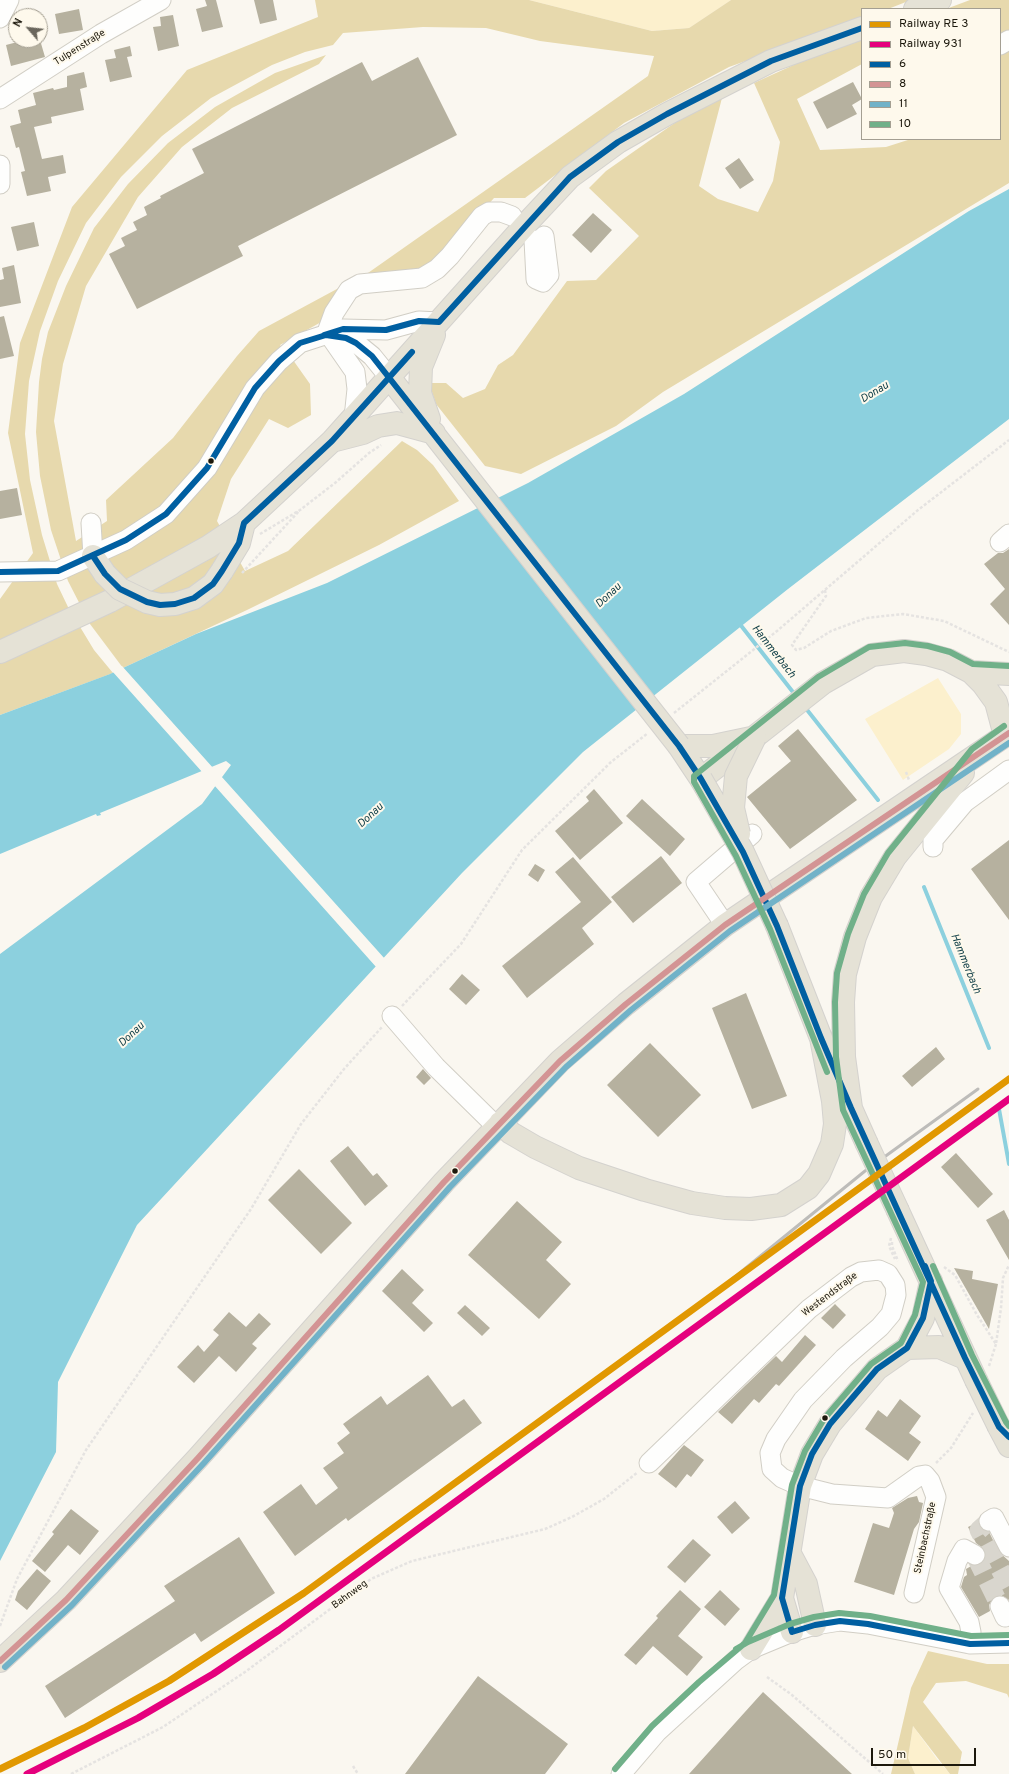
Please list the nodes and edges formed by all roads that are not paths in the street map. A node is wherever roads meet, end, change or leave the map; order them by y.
1 (9, 0) edge
2 (161, 0) edge
3 (940, 0) edge
4 (918, 8) edge
5 (0, 18) edge
6 (861, 28) edge
7 (0, 99) edge
8 (0, 165) edge
9 (0, 184) edge
10 (512, 216) dead end
11 (439, 322) junction
12 (328, 335) junction
13 (389, 377) junction
14 (354, 418) junction
15 (434, 433) junction
16 (332, 441) junction
17 (91, 523) dead end
18 (242, 533) junction
19 (93, 556) junction
20 (0, 572) edge
21 (0, 652) edge
22 (971, 672) junction
23 (1009, 674) edge
24 (1007, 735) edge
25 (754, 737) junction
26 (679, 746) junction
27 (978, 755) junction
28 (1009, 770) edge
29 (701, 779) junction
30 (748, 843) junction
31 (933, 843) dead end
32 (725, 926) junction
33 (392, 1016) road end
34 (821, 1038) junction
35 (851, 1108) junction
36 (498, 1125) junction
37 (936, 1273) junction
38 (907, 1348) junction
39 (965, 1358) junction
40 (1004, 1432) edge
41 (1009, 1446) edge
42 (649, 1463) road end
43 (800, 1486) junction
44 (989, 1521) dead end
45 (1009, 1547) edge
46 (790, 1554) junction
47 (975, 1555) dead end
48 (914, 1593) dead end
49 (782, 1598) junction
50 (815, 1625) junction
51 (792, 1632) junction
52 (1009, 1643) edge
53 (970, 1644) junction
54 (751, 1649) junction
55 (0, 1661) edge
56 (622, 1774) edge

1 - 5 street
2 - 7 street, Tulpenstraße
3 - 4 main road
6 - 11 main road
8 - 9 street
10 - 12 street
11 - 12 street
11 - 13 main road
11 - 15 main road
12 - 13 street
12 - 14 street
12 - 19 street
13 - 14 main road
13 - 15 main road
14 - 16 main road
15 - 16 main road
15 - 26 main road, bridge
16 - 18 main road
17 - 19 street
18 - 19 main road, bridge
18 - 21 main road
19 - 20 street
22 - 23 main road
22 - 24 main road
22 - 25 main road
24 - 27 main road
25 - 26 main road
25 - 29 main road
25 - 30 main road, bridge
26 - 29 main road
27 - 32 main road
27 - 35 main road
28 - 31 street
29 - 30 main road, bridge
30 - 32 street
30 - 34 main road, bridge
32 - 36 main road
33 - 36 street
34 - 35 main road
34 - 36 main road
35 - 37 main road, bridge
36 - 55 main road
37 - 38 main road
37 - 39 main road
38 - 39 main road
38 - 43 main road
39 - 40 main road, bridge
40 - 41 main road
42 - 43 street, Westendstraße
43 - 46 main road
43 - 48 street, Steinbachstraße
44 - 45 street
46 - 49 main road
46 - 50 main road
47 - 53 street
49 - 51 main road
49 - 54 main road
50 - 51 street
50 - 53 street
51 - 54 street
52 - 53 street
54 - 56 street

